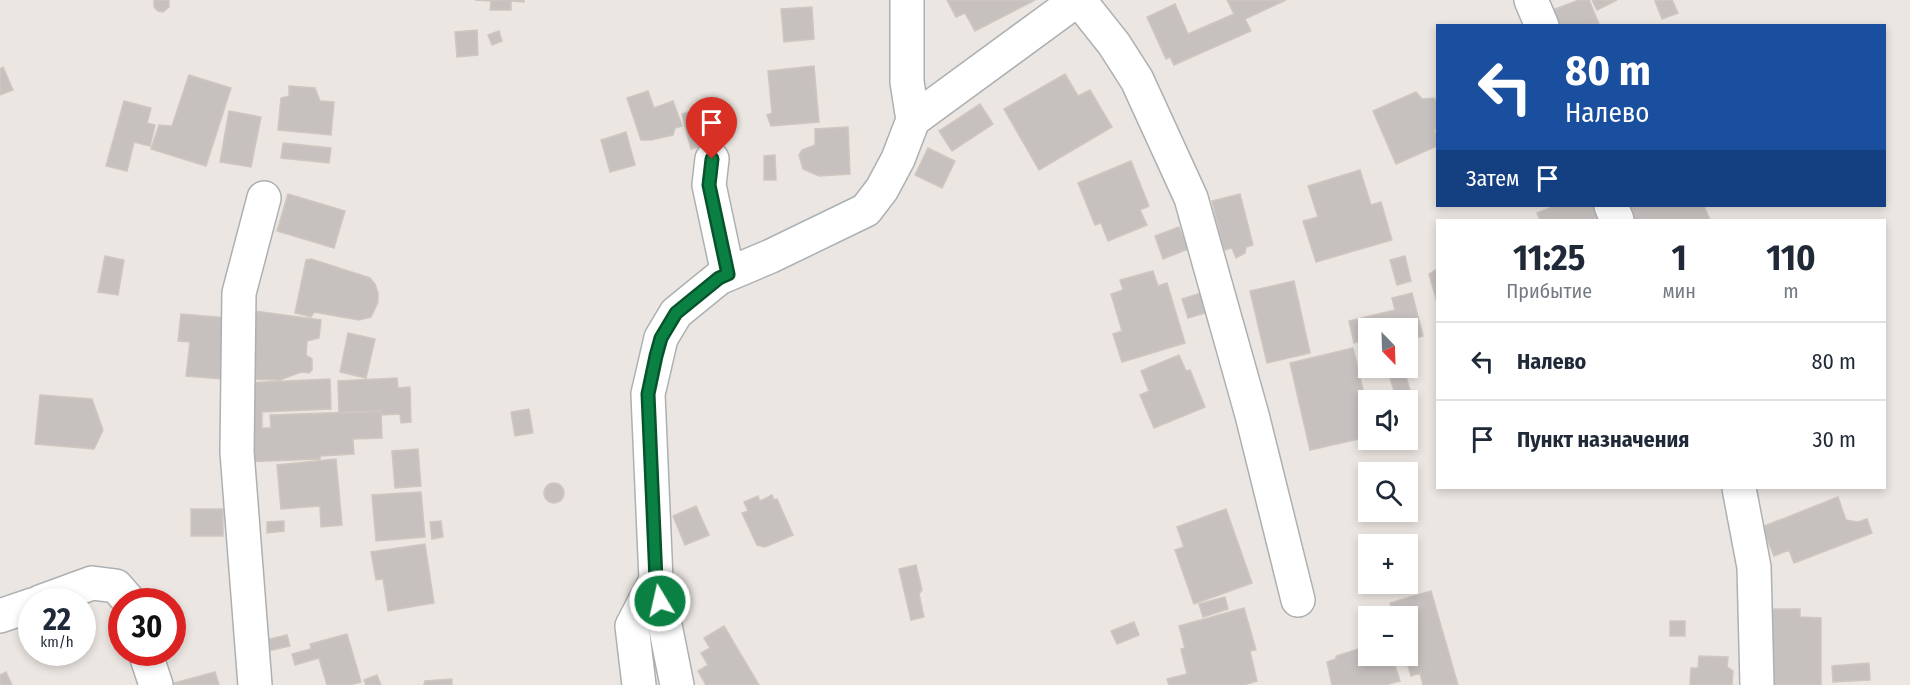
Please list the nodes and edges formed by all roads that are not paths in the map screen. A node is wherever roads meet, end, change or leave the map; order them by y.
1 (907, 0) edge
2 (1078, 0) edge
3 (1531, 0) edge
4 (1541, 24) edge
5 (913, 120) junction
6 (712, 159) dead end
7 (264, 198) dead end
8 (728, 274) junction
9 (1739, 489) edge
10 (656, 580) junction
11 (80, 588) edge
12 (118, 588) edge
13 (1298, 600) dead end
14 (18, 610) edge
15 (0, 616) edge
16 (150, 666) edge
17 (156, 685) edge
18 (255, 685) edge
19 (639, 685) edge
20 (676, 685) edge
21 (1757, 685) edge

1 - 5 street
2 - 5 street
2 - 13 street
3 - 4 street
5 - 8 street
6 - 8 street
7 - 18 street
8 - 10 street
9 - 21 street
10 - 19 street
10 - 20 street
11 - 12 street
14 - 15 street
16 - 17 street

